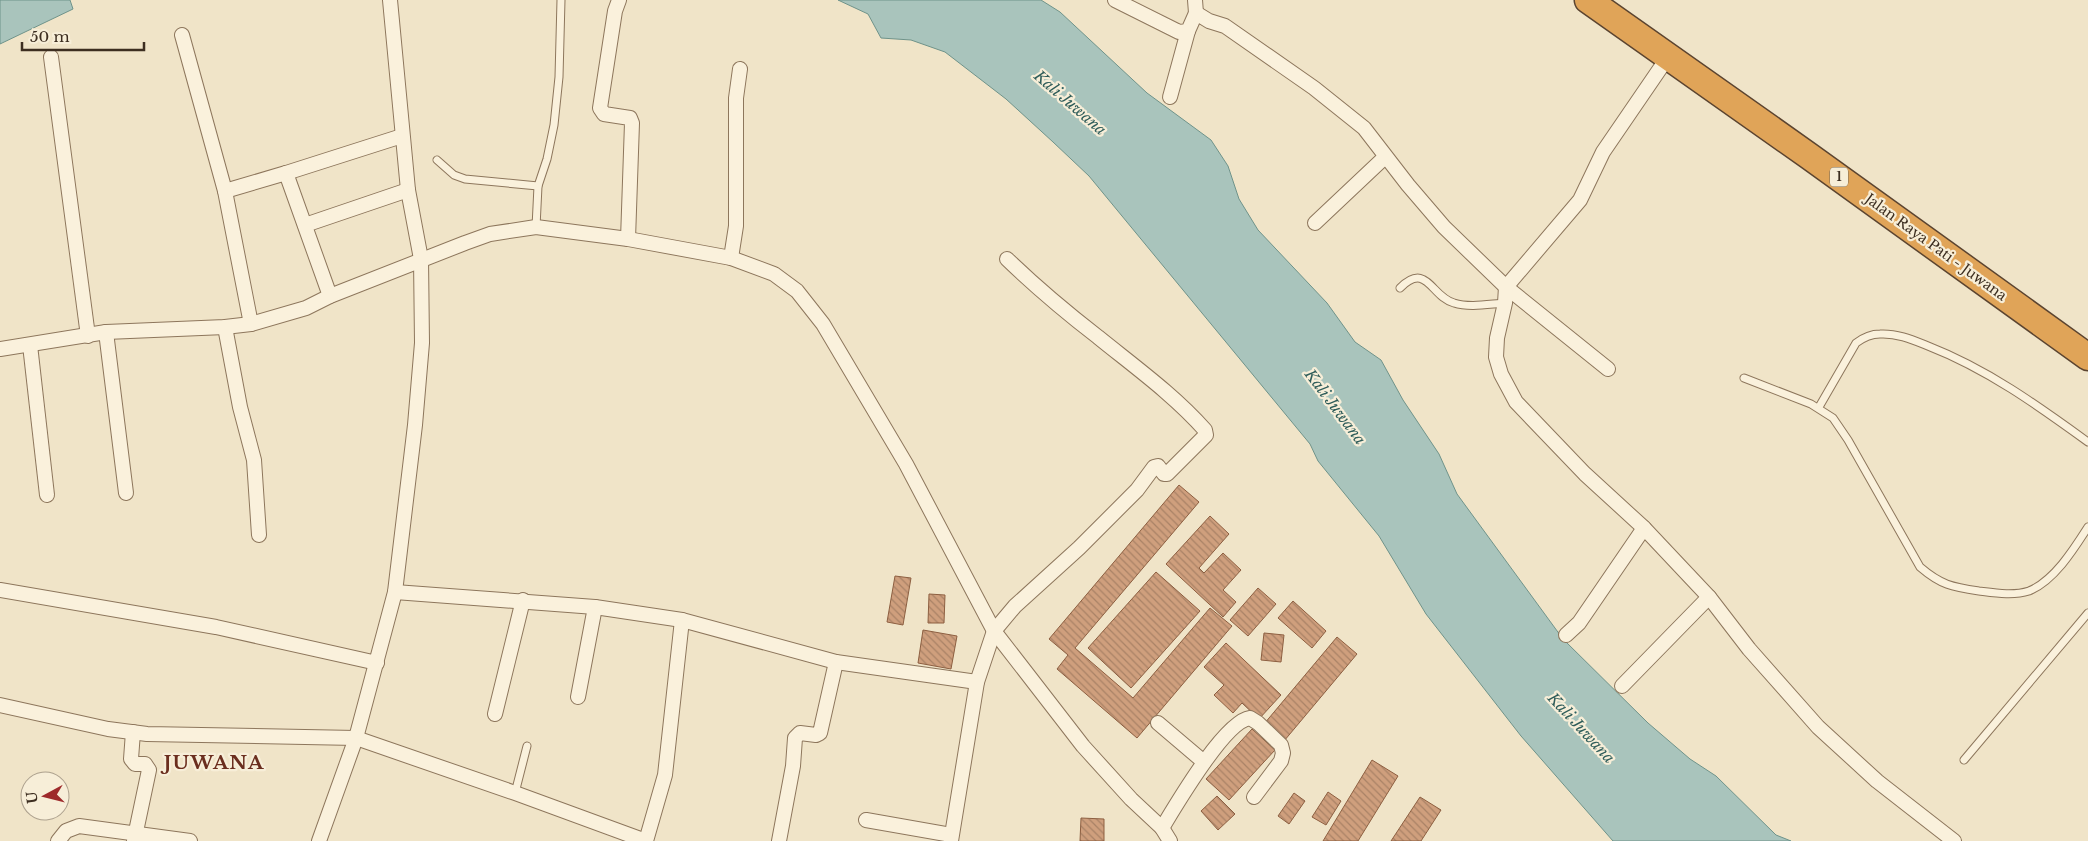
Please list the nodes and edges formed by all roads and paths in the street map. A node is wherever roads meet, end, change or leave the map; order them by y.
1 (390, 0) edge
2 (561, 0) edge
3 (619, 0) edge
4 (1115, 0) edge
5 (1588, 0) edge
6 (1196, 7) edge
7 (1188, 31) junction
8 (182, 35) dead end
9 (51, 57) dead end
10 (1668, 57) junction
11 (740, 69) dead end
12 (1170, 98) dead end
13 (402, 136) junction
14 (1385, 157) junction
15 (437, 160) dead end
16 (286, 173) junction
17 (538, 186) junction
18 (408, 190) junction
19 (225, 191) junction
20 (1315, 223) dead end
21 (305, 225) junction
22 (536, 227) junction
23 (628, 239) junction
24 (731, 258) junction
25 (421, 259) junction
26 (1007, 260) dead end
27 (1400, 288) dead end
28 (1506, 288) junction
29 (330, 296) junction
30 (1505, 303) junction
31 (251, 324) junction
32 (224, 327) junction
33 (106, 332) junction
34 (88, 336) junction
35 (30, 345) junction
36 (0, 348) edge
37 (2088, 357) edge
38 (1608, 369) dead end
39 (1744, 378) dead end
40 (1819, 407) junction
41 (2088, 442) edge
42 (126, 492) dead end
43 (47, 495) dead end
44 (2088, 527) edge
45 (1644, 528) junction
46 (259, 535) dead end
47 (0, 590) edge
48 (394, 592) junction
49 (1709, 597) junction
50 (523, 600) junction
51 (595, 607) junction
52 (2088, 613) edge
53 (682, 620) junction
54 (994, 631) junction
55 (1566, 635) dead end
56 (836, 662) junction
57 (377, 663) junction
58 (977, 682) junction
59 (1622, 686) dead end
60 (578, 697) dead end
61 (0, 705) edge
62 (496, 714) dead end
63 (1158, 723) dead end
64 (133, 732) junction
65 (356, 738) junction
66 (527, 746) dead end
67 (1964, 760) dead end
68 (1204, 762) junction
69 (515, 793) junction
70 (1254, 797) dead end
71 (866, 820) dead end
72 (1162, 828) junction
73 (135, 837) edge
74 (951, 838) edge
75 (58, 841) edge
76 (190, 841) edge
77 (319, 841) edge
78 (646, 841) edge
79 (779, 841) edge
80 (1170, 841) edge
81 (1954, 841) edge

1 - 13 street
2 - 17 lane
3 - 23 street
4 - 7 street
5 - 10 highway, Jalan Raya Pati - Juwana / 1
6 - 7 street
6 - 14 street
7 - 12 street
8 - 19 street
9 - 34 street
10 - 28 street
10 - 37 highway, Jalan Raya Pati - Juwana / 1
11 - 24 street
13 - 16 street
13 - 18 street
14 - 20 street
14 - 28 street
15 - 17 lane
16 - 19 street
16 - 21 street
17 - 22 lane
18 - 21 street
18 - 25 street
19 - 31 street
21 - 29 street
22 - 23 street
22 - 25 street
23 - 24 street
24 - 54 street
25 - 29 street
25 - 48 street
26 - 54 street
27 - 30 lane
28 - 30 street
28 - 38 street
29 - 31 street
30 - 45 street
31 - 32 street
32 - 33 street
32 - 46 street
33 - 34 street
33 - 42 street
34 - 35 street
35 - 36 street
35 - 43 street
39 - 40 lane
40 - 41 lane
40 - 44 lane
45 - 49 street
45 - 55 street
47 - 57 street
48 - 50 street
48 - 57 street
49 - 59 street
49 - 81 street
50 - 51 street
50 - 62 street
51 - 53 street
51 - 60 street
52 - 67 lane
53 - 56 street
53 - 78 street
54 - 58 street
54 - 72 street
56 - 58 street
56 - 79 street
57 - 65 street
58 - 74 street
61 - 64 street
63 - 68 street
64 - 65 street
64 - 73 street
65 - 69 street
65 - 77 street
66 - 69 lane
68 - 70 street
68 - 72 street
69 - 78 street
71 - 74 street
72 - 80 street
73 - 75 street
73 - 76 street

